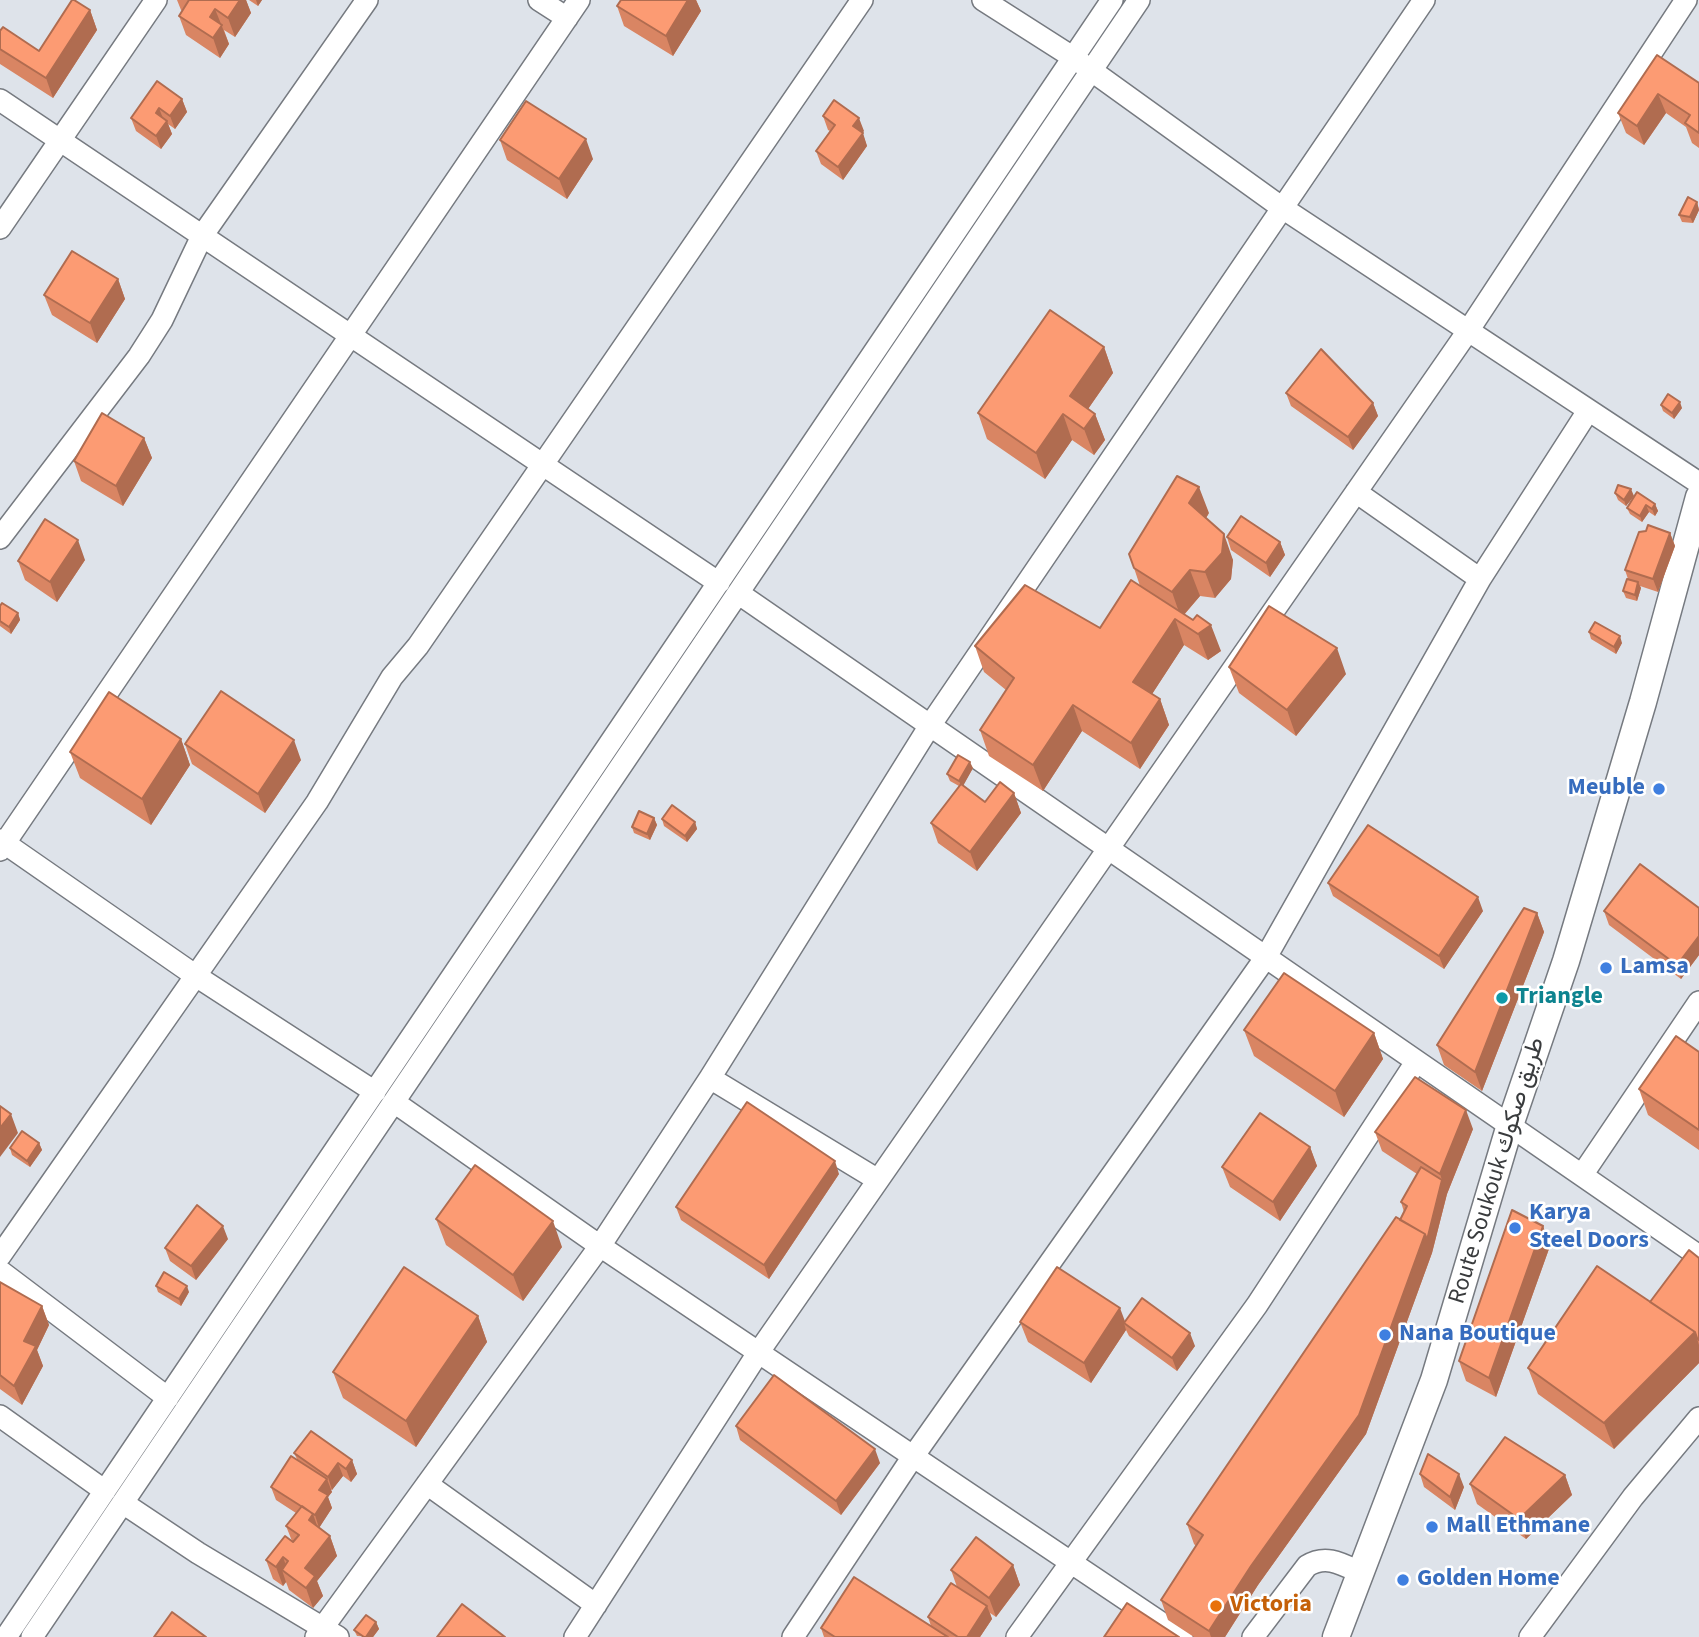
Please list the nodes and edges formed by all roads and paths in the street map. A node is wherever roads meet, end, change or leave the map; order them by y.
1 (156, 0) edge
2 (367, 0) edge
3 (539, 0) edge
4 (862, 0) edge
5 (983, 0) edge
6 (1112, 0) edge
7 (1139, 0) edge
8 (1424, 0) edge
9 (1686, 0) edge
10 (573, 9) edge
11 (1083, 65) junction
12 (0, 100) edge
13 (60, 140) junction
14 (1281, 207) junction
15 (0, 228) edge
16 (202, 236) junction
17 (1468, 331) junction
18 (351, 336) junction
19 (1588, 411) junction
20 (541, 465) junction
21 (1699, 483) edge
22 (1356, 492) junction
23 (1699, 497) edge
24 (0, 538) edge
25 (1480, 579) junction
26 (719, 583) junction
27 (738, 593) junction
28 (929, 727) junction
29 (2, 845) edge
30 (1109, 848) junction
31 (1266, 957) junction
32 (196, 976) junction
33 (1699, 1002) edge
34 (1416, 1062) junction
35 (710, 1078) junction
36 (375, 1092) junction
37 (394, 1102) junction
38 (1510, 1125) junction
39 (1582, 1175) junction
40 (878, 1180) junction
41 (600, 1246) junction
42 (0, 1256) edge
43 (1699, 1256) edge
44 (0, 1271) edge
45 (758, 1353) junction
46 (168, 1398) junction
47 (0, 1416) edge
48 (1699, 1418) edge
49 (912, 1458) junction
50 (426, 1484) junction
51 (105, 1490) junction
52 (123, 1503) junction
53 (1068, 1563) junction
54 (1361, 1573) junction
55 (596, 1605) junction
56 (325, 1634) edge
57 (6, 1637) edge
58 (33, 1637) edge
59 (575, 1637) edge
60 (793, 1637) edge
61 (1017, 1637) edge
62 (1182, 1637) edge
63 (1253, 1637) edge
64 (1336, 1637) edge
65 (1530, 1637) edge

1 - 13 street
2 - 16 street
3 - 10 street
4 - 20 street
5 - 11 street
6 - 11 street
7 - 11 street
8 - 14 street
9 - 17 street
10 - 18 street
11 - 14 street
11 - 26 street
11 - 27 street
12 - 13 street
13 - 15 street
13 - 16 street
14 - 17 street
14 - 28 street
16 - 18 street
16 - 24 street
17 - 19 street
17 - 22 street
18 - 20 street
18 - 29 street
19 - 21 street
19 - 25 street
20 - 26 street
20 - 32 street
22 - 25 street
22 - 30 street
23 - 38 street, Route Soukouk طريق صكوك
25 - 31 street
26 - 36 street
27 - 28 street
27 - 37 street
28 - 30 street
28 - 35 street
29 - 32 street
30 - 31 street
30 - 40 street
31 - 34 street
31 - 49 street
32 - 36 street
32 - 42 street
33 - 39 street
34 - 38 street
34 - 53 street
35 - 40 street
35 - 41 street
36 - 46 street
37 - 41 street
37 - 52 street
38 - 39 street
38 - 54 street, Route Soukouk طريق صكوك
39 - 43 street
40 - 45 street
41 - 45 street
41 - 50 street
44 - 46 street
45 - 49 street
45 - 55 street
46 - 51 street
47 - 51 street
48 - 65 street
49 - 53 street
49 - 60 street
50 - 55 street
50 - 56 street
51 - 57 street
52 - 56 street
52 - 58 street
53 - 61 street
53 - 62 street
54 - 63 street
54 - 64 street, Route Soukouk طريق صكوك
55 - 59 street

